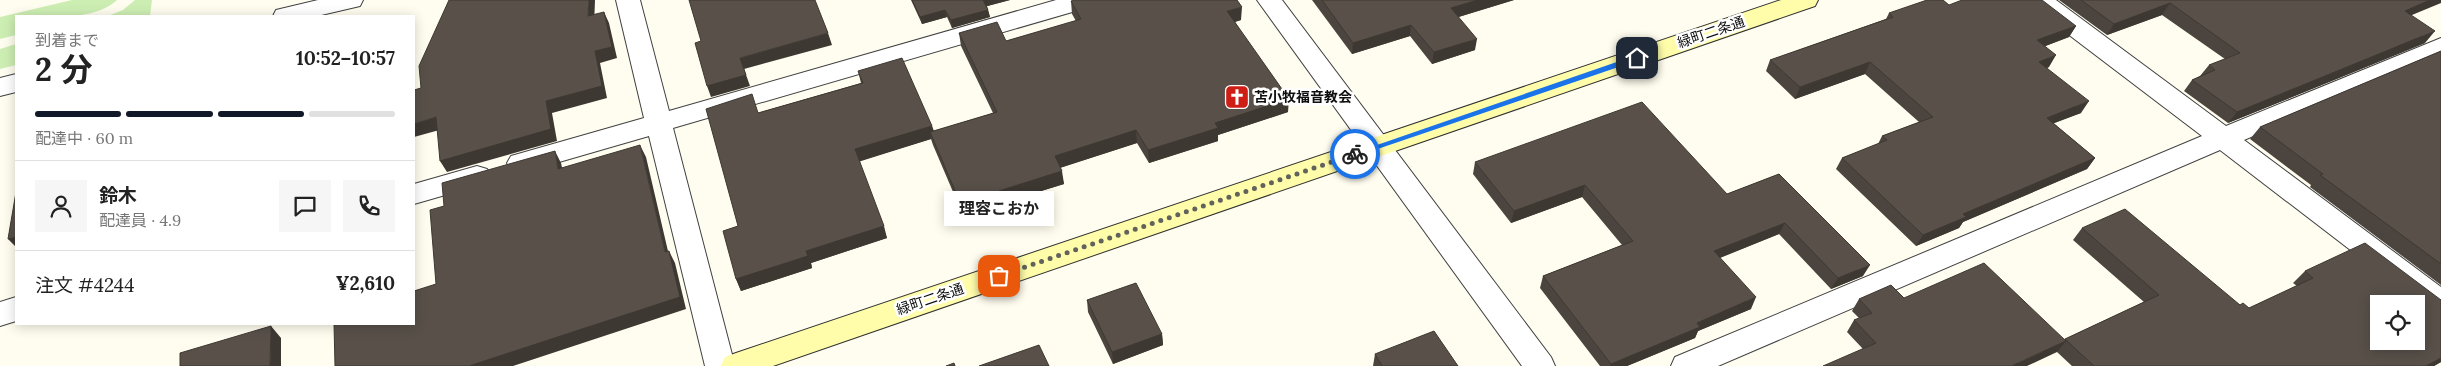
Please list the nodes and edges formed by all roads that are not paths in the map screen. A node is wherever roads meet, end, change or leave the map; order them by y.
1 (351, 0) edge
2 (628, 0) edge
3 (1084, 0) edge
4 (1269, 0) edge
5 (1806, 0) edge
6 (2040, 0) edge
7 (289, 15) edge
8 (2441, 46) edge
9 (15, 83) edge
10 (0, 87) edge
11 (659, 123) junction
12 (2223, 138) junction
13 (1377, 146) junction
14 (415, 194) edge
15 (2441, 303) edge
16 (15, 309) edge
17 (0, 314) edge
18 (720, 366) edge
19 (736, 366) edge
20 (1540, 366) edge
21 (1686, 366) edge

1 - 7 street
2 - 11 street
3 - 11 street
4 - 13 street
5 - 13 street, 緑町二条通
6 - 12 street
8 - 12 street
9 - 10 street
11 - 14 street
11 - 18 street
12 - 15 street
12 - 21 street
13 - 19 street, 緑町二条通
13 - 20 street
16 - 17 street

